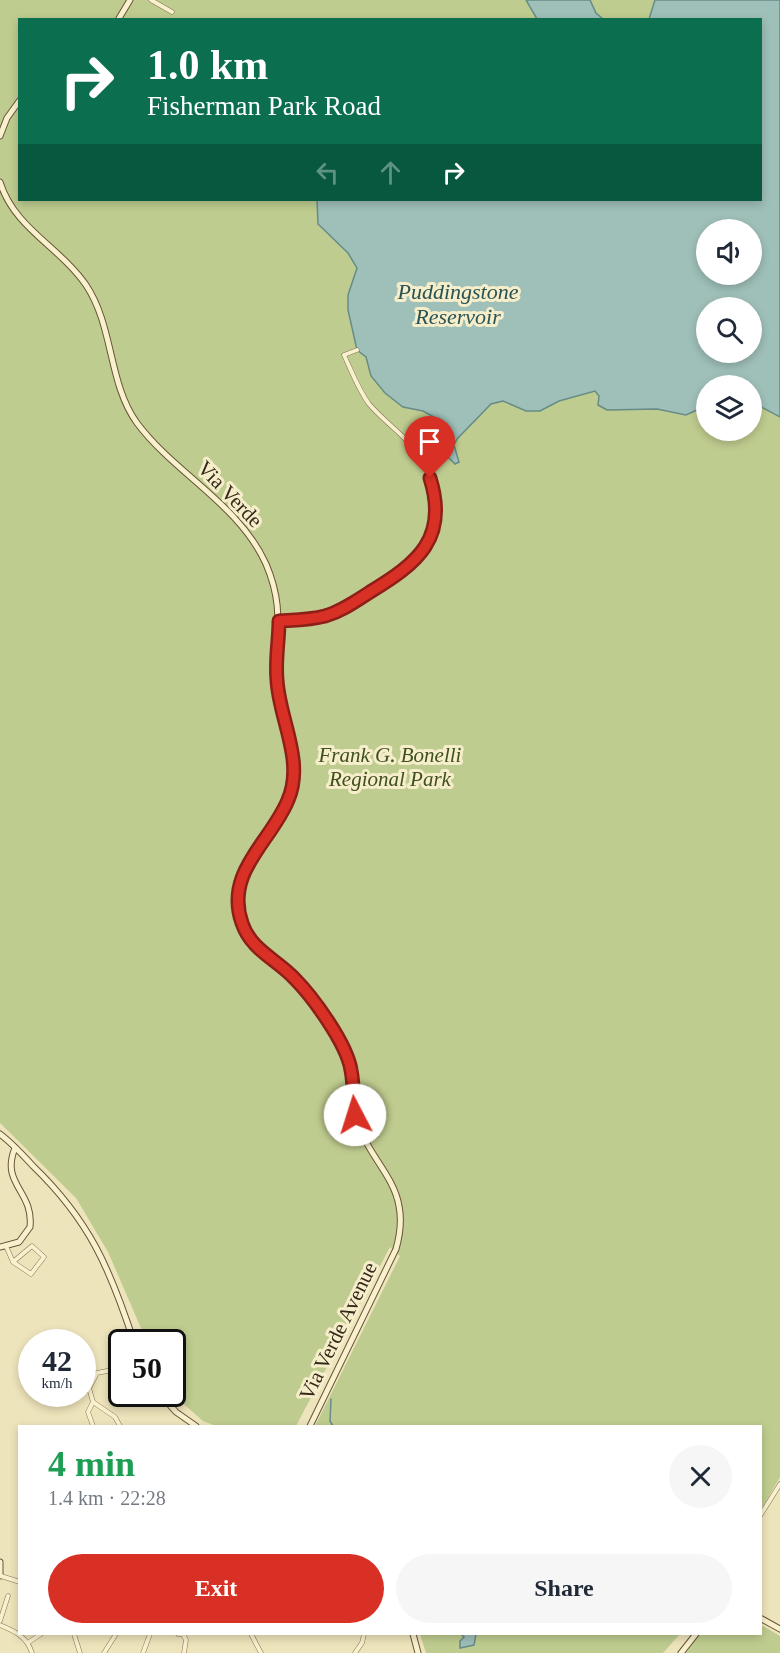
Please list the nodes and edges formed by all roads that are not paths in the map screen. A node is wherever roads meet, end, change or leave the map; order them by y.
1 (130, 0) edge
2 (154, 1) edge
3 (172, 12) dead end
4 (119, 18) edge
5 (18, 103) edge
6 (0, 136) edge
7 (0, 182) edge
8 (357, 350) dead end
9 (279, 621) junction
10 (0, 1134) edge
11 (15, 1148) junction
12 (4, 1160) dead end
13 (10, 1190) dead end
14 (3, 1246) edge
15 (396, 1249) joint
16 (13, 1262) junction
17 (130, 1329) edge
18 (96, 1404) edge
19 (90, 1407) edge
20 (172, 1407) edge
21 (93, 1425) edge
22 (120, 1425) edge
23 (195, 1425) edge
24 (310, 1425) edge
25 (780, 1484) edge
26 (762, 1513) edge
27 (0, 1562) edge
28 (1, 1576) edge
29 (18, 1581) edge
30 (8, 1596) dead end
31 (762, 1619) edge
32 (0, 1623) edge
33 (780, 1629) edge
34 (18, 1633) edge
35 (20, 1635) edge
36 (40, 1635) edge
37 (74, 1635) edge
38 (115, 1635) edge
39 (150, 1635) edge
40 (184, 1635) edge
41 (252, 1635) edge
42 (364, 1635) edge
43 (412, 1635) edge
44 (692, 1635) edge
45 (29, 1642) junction
46 (32, 1653) edge
47 (80, 1653) edge
48 (104, 1653) edge
49 (142, 1653) edge
50 (184, 1653) edge
51 (261, 1653) edge
52 (354, 1653) edge
53 (418, 1653) edge
54 (679, 1653) edge

1 - 4 main road
2 - 3 street
5 - 6 main road
7 - 9 main road, Via Verde
8 - 9 street
9 - 15 main road, Via Verde
10 - 11 main road
11 - 12 main road
11 - 17 main road
13 - 14 main road
14 - 16 street
15 - 24 main road, Via Verde Avenue
16 - 16 street
18 - 22 street
19 - 21 street
20 - 23 main road
25 - 26 street
27 - 28 main road
28 - 29 street
30 - 32 street
31 - 33 main road
32 - 34 street
35 - 45 street
36 - 45 street
37 - 47 street
38 - 48 street
39 - 49 street
40 - 50 street
41 - 51 street
42 - 52 street
43 - 53 main road
44 - 54 main road
45 - 46 street

